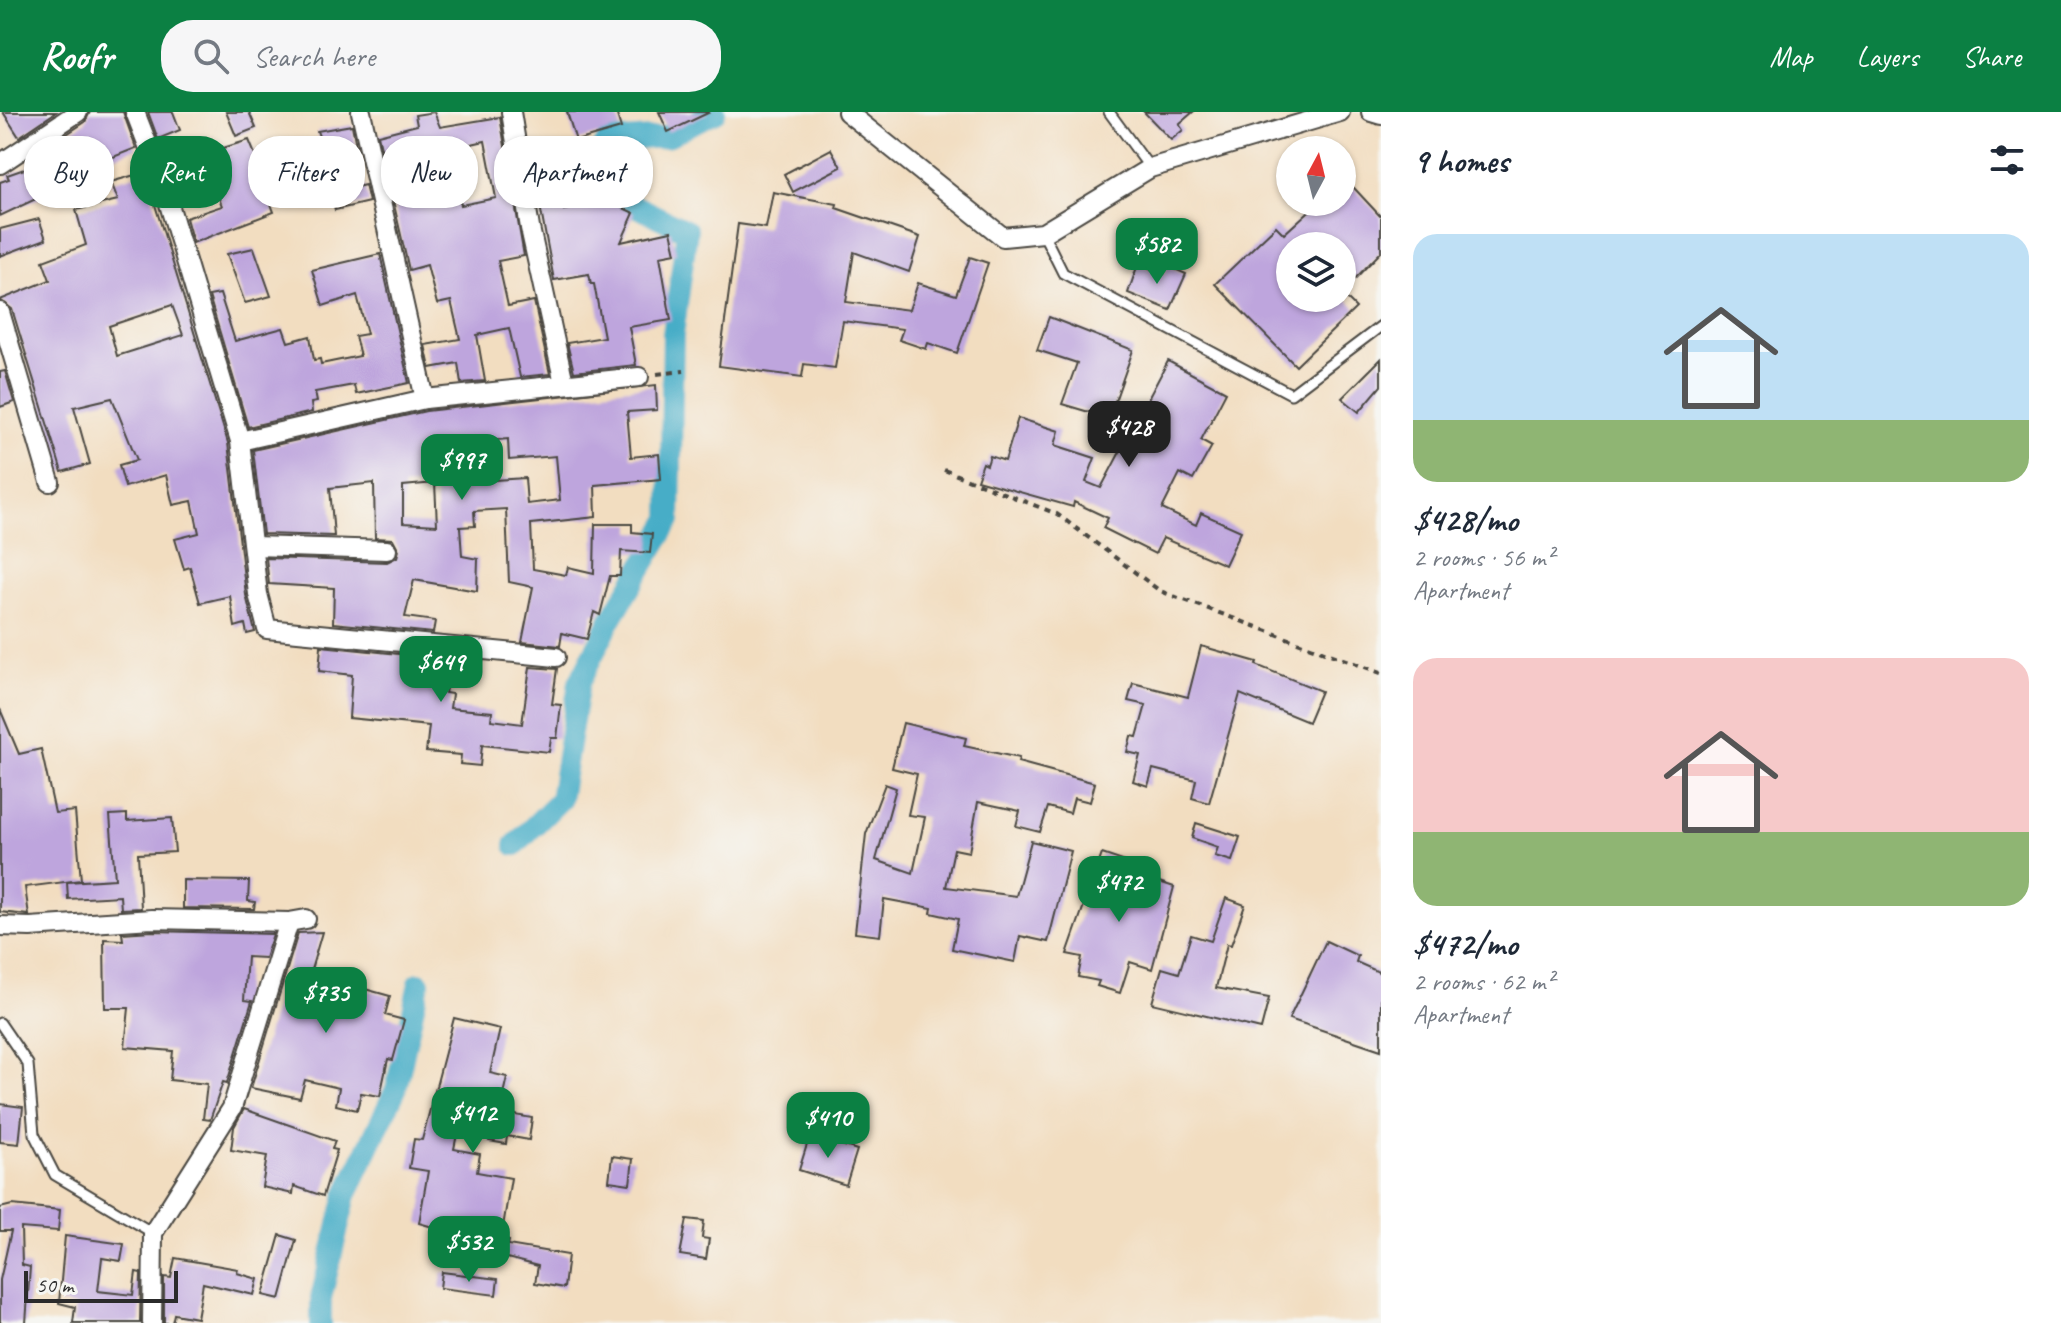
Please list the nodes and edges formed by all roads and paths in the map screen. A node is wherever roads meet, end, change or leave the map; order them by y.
1 (78, 112) edge
2 (135, 112) edge
3 (361, 112) edge
4 (511, 112) edge
5 (847, 112) edge
6 (1109, 112) edge
7 (1340, 112) edge
8 (1371, 112) edge
9 (1381, 115) edge
10 (0, 164) edge
11 (1150, 168) junction
12 (1043, 233) junction
13 (0, 312) edge
14 (1381, 326) edge
15 (684, 371) dead end
16 (639, 377) joint
17 (564, 383) junction
18 (425, 399) junction
19 (240, 441) junction
20 (944, 470) dead end
21 (50, 482) dead end
22 (253, 546) junction
23 (387, 550) dead end
24 (556, 657) dead end
25 (1381, 673) edge
26 (0, 926) edge
27 (0, 1023) edge
28 (153, 1233) junction
29 (152, 1323) edge

1 - 10 street
2 - 19 street
3 - 18 street
4 - 17 street
5 - 12 street
6 - 11 lane
7 - 11 street
8 - 9 street
11 - 12 street
12 - 14 lane
13 - 21 street
15 - 16 path
16 - 17 street
17 - 18 street
18 - 19 street
19 - 22 street
20 - 25 path
22 - 23 street
22 - 24 street
26 - 28 street
27 - 28 lane
28 - 29 street

